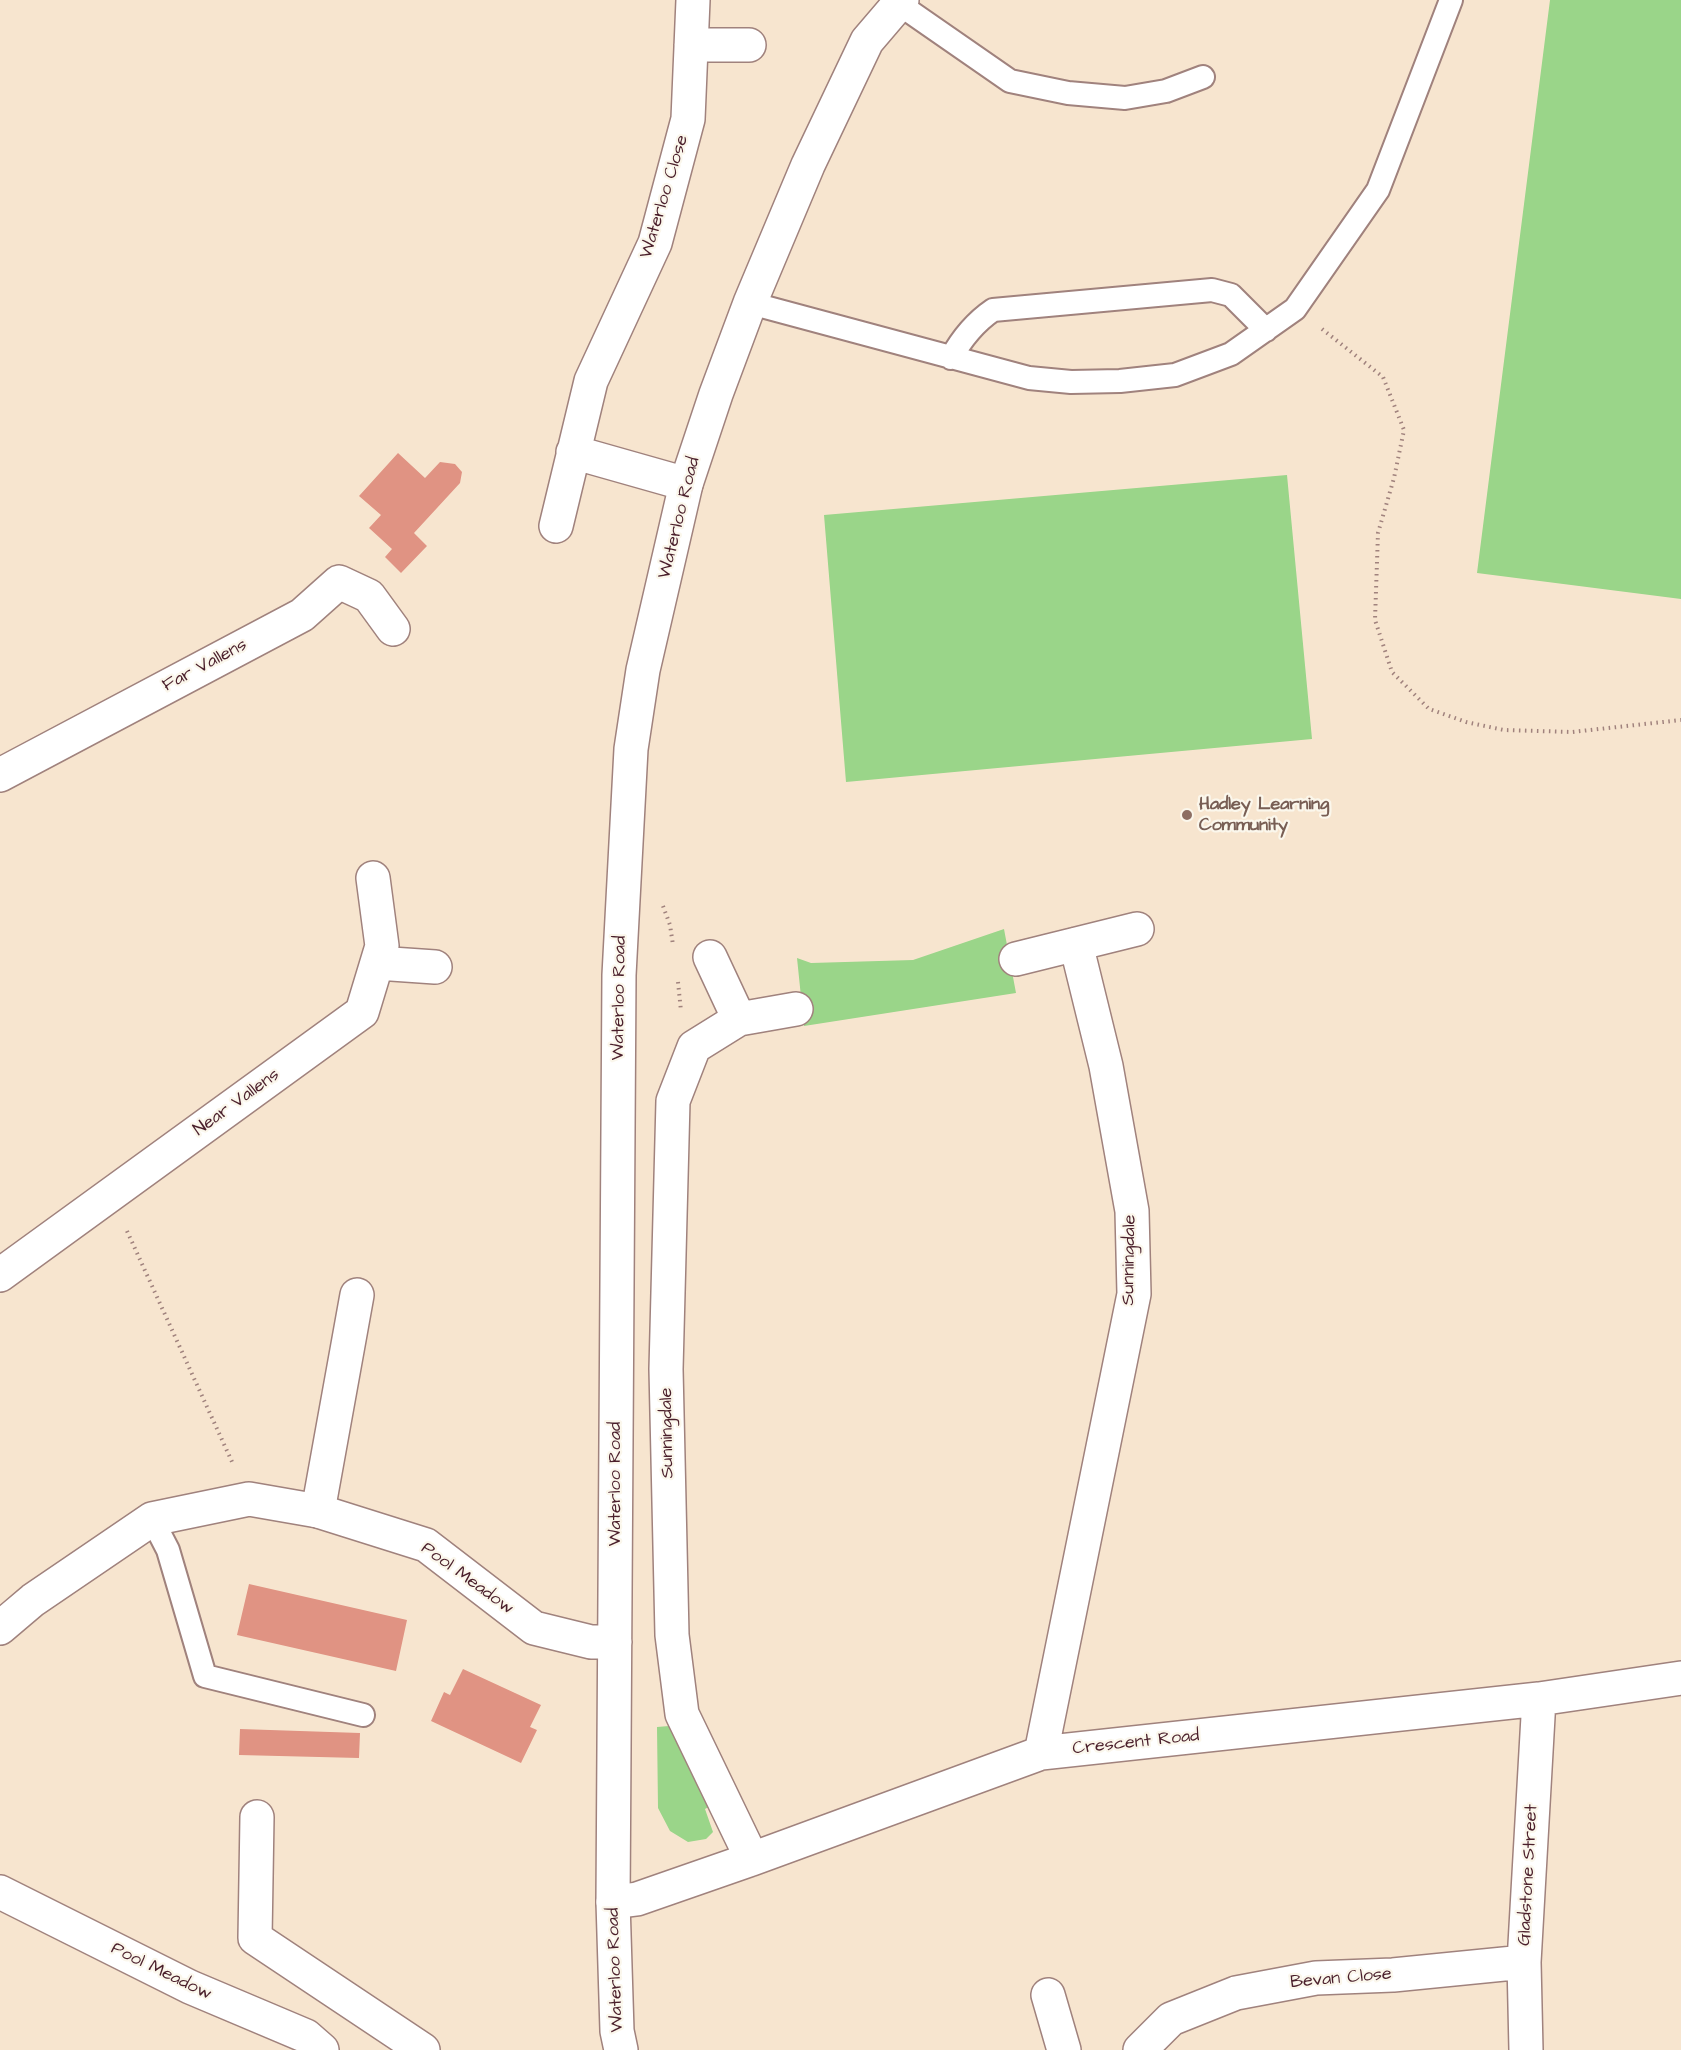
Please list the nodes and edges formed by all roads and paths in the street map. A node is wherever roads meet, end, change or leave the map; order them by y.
1 (693, 0) edge
2 (1451, 0) edge
3 (900, 2) edge
4 (691, 45) junction
5 (748, 45) dead end
6 (1203, 77) dead end
7 (750, 303) junction
8 (1321, 328) dead end
9 (1266, 330) junction
10 (951, 358) junction
11 (573, 452) junction
12 (686, 484) junction
13 (556, 526) dead end
14 (393, 628) dead end
15 (1681, 720) edge
16 (0, 775) edge
17 (374, 878) dead end
18 (1137, 929) dead end
19 (1076, 944) junction
20 (710, 957) dead end
21 (1016, 959) dead end
22 (377, 963) junction
23 (435, 967) dead end
24 (796, 1008) dead end
25 (740, 1019) junction
26 (111, 1194) junction
27 (0, 1275) edge
28 (357, 1295) dead end
29 (249, 1499) junction
30 (318, 1511) junction
31 (152, 1519) junction
32 (0, 1628) edge
33 (615, 1642) junction
34 (1681, 1678) edge
35 (1539, 1700) junction
36 (363, 1715) dead end
37 (1041, 1753) junction
38 (257, 1817) dead end
39 (752, 1859) junction
40 (0, 1892) edge
41 (613, 1902) junction
42 (1524, 1962) junction
43 (1048, 1995) dead end
44 (322, 2050) edge
45 (423, 2050) edge
46 (621, 2050) edge
47 (1064, 2050) edge
48 (1140, 2050) edge
49 (1526, 2050) edge

1 - 4 street, Waterloo Close
2 - 9 lane
3 - 6 lane
3 - 7 street, Waterloo Road
4 - 5 street
4 - 11 street, Waterloo Close
7 - 10 lane
7 - 12 street, Waterloo Road
8 - 15 path
9 - 10 lane
9 - 10 lane
11 - 12 street
11 - 13 street, Waterloo Close
12 - 33 street, Waterloo Road
14 - 16 street, Far Vallens
17 - 22 street, Near Vallens
18 - 19 street
19 - 21 street
19 - 37 street, Sunningdale
20 - 25 street
22 - 23 street
22 - 26 street, Near Vallens
24 - 25 street, Sunningdale
25 - 39 street, Sunningdale
26 - 27 street, Near Vallens
26 - 29 path
28 - 30 street
29 - 30 street, Pool Meadow
29 - 31 street, Pool Meadow
30 - 33 street, Pool Meadow
31 - 32 street, Pool Meadow
31 - 36 lane
33 - 41 street, Waterloo Road
34 - 35 street, Crescent Road
35 - 37 street, Crescent Road
35 - 42 street, Gladstone Street
37 - 39 street, Crescent Road
38 - 45 street
39 - 41 street, Crescent Road
40 - 44 street, Pool Meadow
41 - 46 street, Waterloo Road
42 - 48 street, Bevan Close
42 - 49 street, Gladstone Street
43 - 47 street

